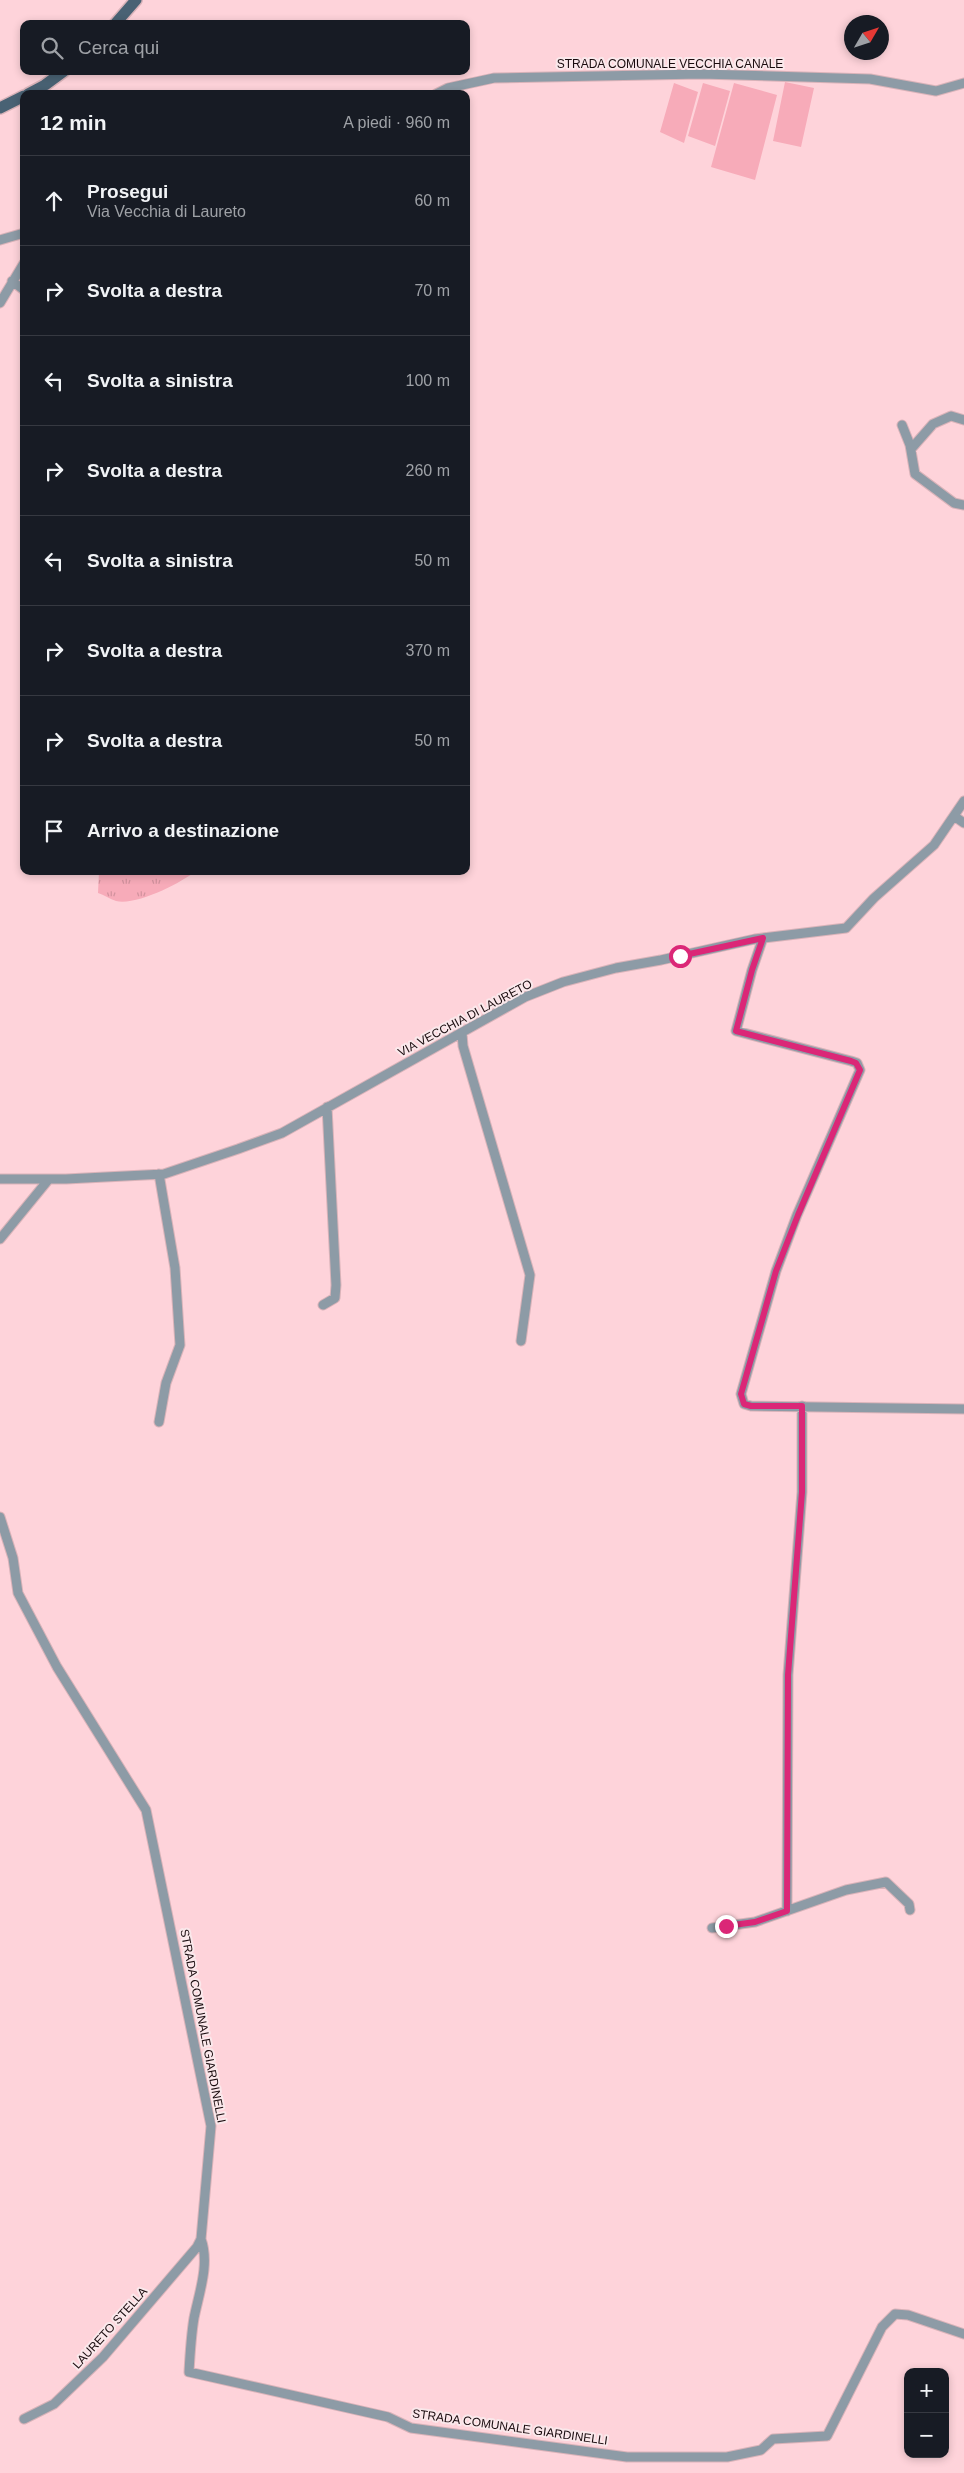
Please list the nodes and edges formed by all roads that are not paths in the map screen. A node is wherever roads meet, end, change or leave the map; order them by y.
1 (136, 0) edge
2 (118, 20) edge
3 (59, 75) edge
4 (964, 83) edge
5 (36, 90) edge
6 (444, 90) edge
7 (20, 98) edge
8 (0, 108) edge
9 (20, 234) edge
10 (0, 240) edge
11 (20, 269) edge
12 (12, 281) junction
13 (20, 287) edge
14 (0, 303) edge
15 (964, 420) edge
16 (902, 425) dead end
17 (911, 449) junction
18 (964, 505) edge
19 (964, 801) edge
20 (954, 816) junction
21 (964, 823) edge
22 (763, 938) junction
23 (462, 1033) junction
24 (327, 1107) junction
25 (159, 1174) junction
26 (0, 1179) edge
27 (49, 1179) junction
28 (0, 1239) edge
29 (323, 1305) dead end
30 (521, 1341) dead end
31 (802, 1406) junction
32 (964, 1409) edge
33 (159, 1422) dead end
34 (0, 1517) edge
35 (910, 1910) dead end
36 (787, 1911) junction
37 (712, 1928) dead end
38 (201, 2239) junction
39 (964, 2334) edge
40 (24, 2419) dead end

1 - 2 main road
3 - 5 main road
4 - 6 street, STRADA COMUNALE VECCHIA CANALE
7 - 8 main road
9 - 10 street
11 - 12 street
12 - 13 street
12 - 14 street
15 - 17 street
16 - 17 street
17 - 18 street
19 - 20 street, VIA VECCHIA DI LAURETO
20 - 21 street
20 - 22 street, VIA VECCHIA DI LAURETO
22 - 23 street, VIA VECCHIA DI LAURETO
22 - 31 street
23 - 24 street, VIA VECCHIA DI LAURETO
23 - 30 street
24 - 25 street, VIA VECCHIA DI LAURETO
24 - 29 street
25 - 27 street, VIA VECCHIA DI LAURETO
25 - 33 street
26 - 27 street, VIA VECCHIA DI LAURETO
27 - 28 street
31 - 32 street
31 - 36 street
34 - 38 street, STRADA COMUNALE GIARDINELLI
35 - 36 street
36 - 37 street
38 - 39 street, STRADA COMUNALE GIARDINELLI
38 - 40 street, LAURETO STELLA

